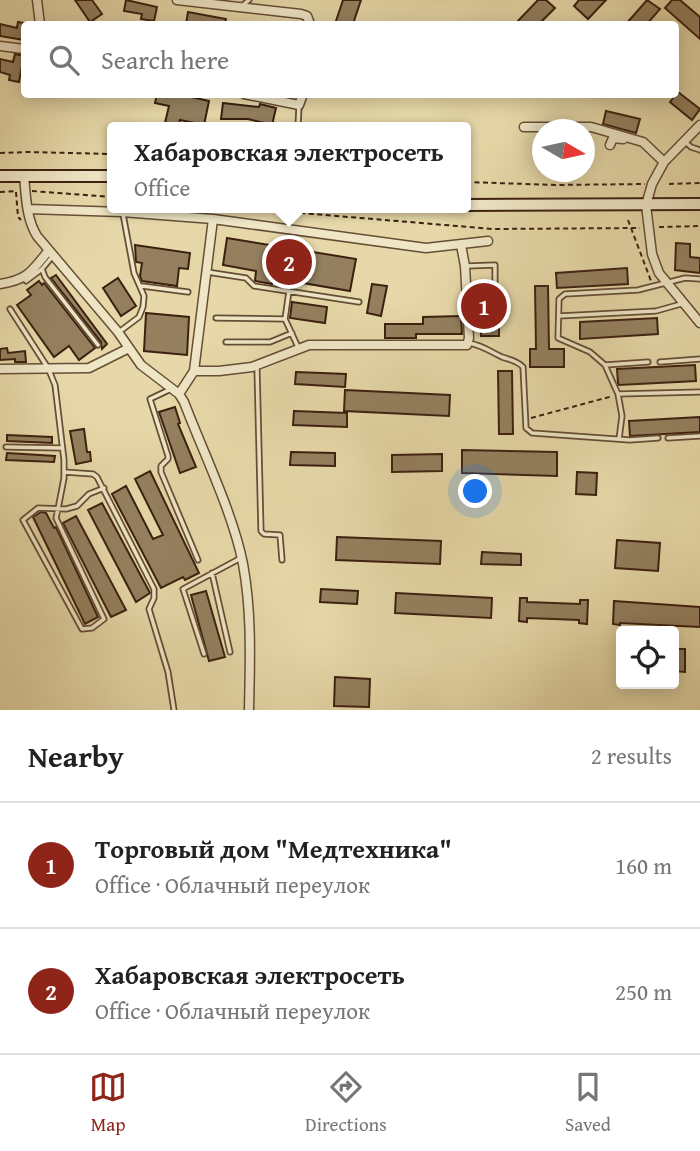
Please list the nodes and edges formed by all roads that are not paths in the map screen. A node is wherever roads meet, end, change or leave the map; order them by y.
1 (37, 0) edge
2 (177, 0) edge
3 (249, 0) edge
4 (240, 7) junction
5 (40, 21) edge
6 (310, 21) edge
7 (0, 46) edge
8 (21, 48) edge
9 (264, 98) edge
10 (302, 98) edge
11 (299, 105) junction
12 (298, 122) edge
13 (700, 125) edge
14 (524, 127) dead end
15 (683, 139) junction
16 (643, 142) junction
17 (610, 145) dead end
18 (700, 150) edge
19 (664, 162) junction
20 (0, 176) edge
21 (24, 176) junction
22 (107, 176) edge
23 (700, 204) edge
24 (471, 205) edge
25 (646, 205) junction
26 (28, 209) junction
27 (107, 212) edge
28 (122, 213) edge
29 (135, 213) edge
30 (214, 219) junction
31 (488, 242) dead end
32 (461, 245) junction
33 (51, 253) junction
34 (465, 266) junction
35 (42, 269) junction
36 (207, 272) junction
37 (700, 279) edge
38 (26, 281) dead end
39 (666, 282) junction
40 (0, 284) edge
41 (142, 286) junction
42 (495, 290) dead end
43 (289, 291) junction
44 (188, 292) dead end
45 (359, 302) dead end
46 (684, 303) junction
47 (9, 309) dead end
48 (559, 316) junction
49 (216, 318) dead end
50 (285, 319) junction
51 (700, 323) edge
52 (118, 332) junction
53 (292, 333) junction
54 (226, 342) dead end
55 (469, 342) junction
56 (98, 345) dead end
57 (298, 347) junction
58 (128, 348) junction
59 (700, 359) edge
60 (648, 362) dead end
61 (660, 362) dead end
62 (605, 365) junction
63 (256, 366) junction
64 (48, 368) junction
65 (0, 369) edge
66 (194, 371) junction
67 (176, 391) junction
68 (700, 392) edge
69 (618, 394) junction
70 (700, 436) edge
71 (658, 438) dead end
72 (668, 438) dead end
73 (619, 439) junction
74 (6, 447) dead end
75 (62, 449) junction
76 (64, 472) junction
77 (104, 488) junction
78 (58, 509) junction
79 (241, 558) junction
80 (198, 559) dead end
81 (282, 560) dead end
82 (212, 573) junction
83 (230, 652) dead end
84 (204, 654) dead end
85 (174, 710) edge
86 (249, 710) edge

1 - 5 street
2 - 4 street
3 - 4 lane
4 - 6 street
7 - 8 street
9 - 11 street
10 - 11 street
11 - 12 lane
13 - 15 street
14 - 16 street
15 - 18 lane
15 - 19 street
16 - 17 street
16 - 19 street
19 - 25 street
20 - 21 main road
21 - 22 main road
21 - 26 street
23 - 25 main road
24 - 25 main road
25 - 39 street
26 - 27 street
26 - 33 street
28 - 41 lane
29 - 30 street
30 - 32 street
30 - 36 street
31 - 32 street
32 - 34 street
33 - 35 lane
33 - 40 street
33 - 52 street
34 - 42 lane
34 - 55 street
35 - 38 lane
35 - 56 lane
36 - 43 lane
36 - 66 street
37 - 39 lane
39 - 46 street
39 - 48 lane
41 - 44 lane
41 - 52 lane
43 - 45 lane
43 - 50 lane
46 - 48 lane
46 - 51 street
47 - 64 lane
48 - 62 lane
49 - 50 lane
50 - 53 lane
52 - 58 street
53 - 54 lane
53 - 57 lane
55 - 57 street
55 - 73 lane
57 - 63 street
58 - 64 street
58 - 67 street
59 - 61 lane
60 - 62 lane
62 - 69 lane
63 - 66 street
63 - 81 lane
64 - 65 street
64 - 75 lane
66 - 67 street
67 - 79 street
67 - 80 lane
68 - 69 lane
69 - 73 lane
70 - 72 lane
71 - 73 lane
74 - 75 lane
75 - 76 lane
76 - 77 lane
76 - 78 lane
77 - 78 lane
77 - 85 lane
78 - 78 lane
79 - 82 lane
79 - 86 street
82 - 83 lane
82 - 84 lane

